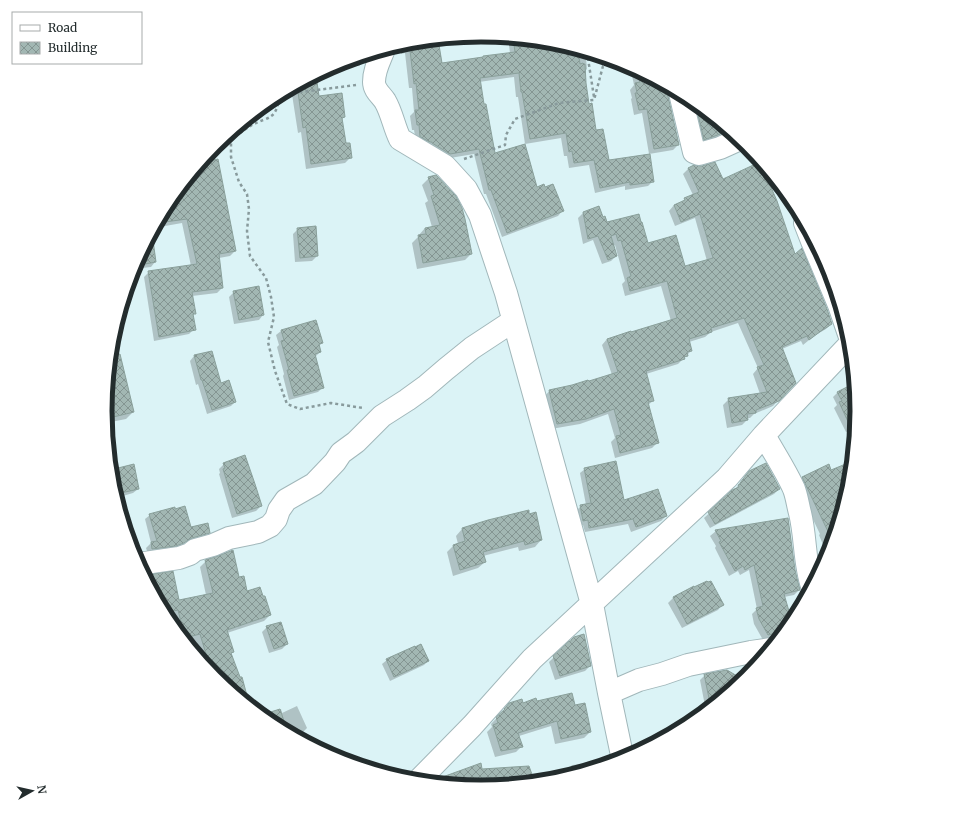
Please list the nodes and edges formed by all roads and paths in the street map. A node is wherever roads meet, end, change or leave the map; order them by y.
1 (381, 56) edge
2 (588, 58) edge
3 (606, 64) edge
4 (374, 83) junction
5 (295, 93) edge
6 (594, 100) junction
7 (682, 102) edge
8 (278, 103) edge
9 (233, 137) edge
10 (231, 140) edge
11 (733, 142) edge
12 (445, 166) junction
13 (513, 321) junction
14 (845, 349) edge
15 (382, 416) junction
16 (764, 435) junction
17 (145, 563) edge
18 (810, 579) edge
19 (592, 604) junction
20 (763, 650) edge
21 (609, 693) junction
22 (622, 753) edge
23 (423, 776) edge

1 - 4 street
2 - 6 path
3 - 6 path
4 - 5 path
4 - 12 street
6 - 12 path
7 - 11 street
8 - 9 path
10 - 15 path
12 - 13 street
13 - 15 street
13 - 19 street
14 - 16 street
15 - 17 street
16 - 18 street
16 - 19 street
19 - 21 street
19 - 23 street
20 - 21 street
21 - 22 street

